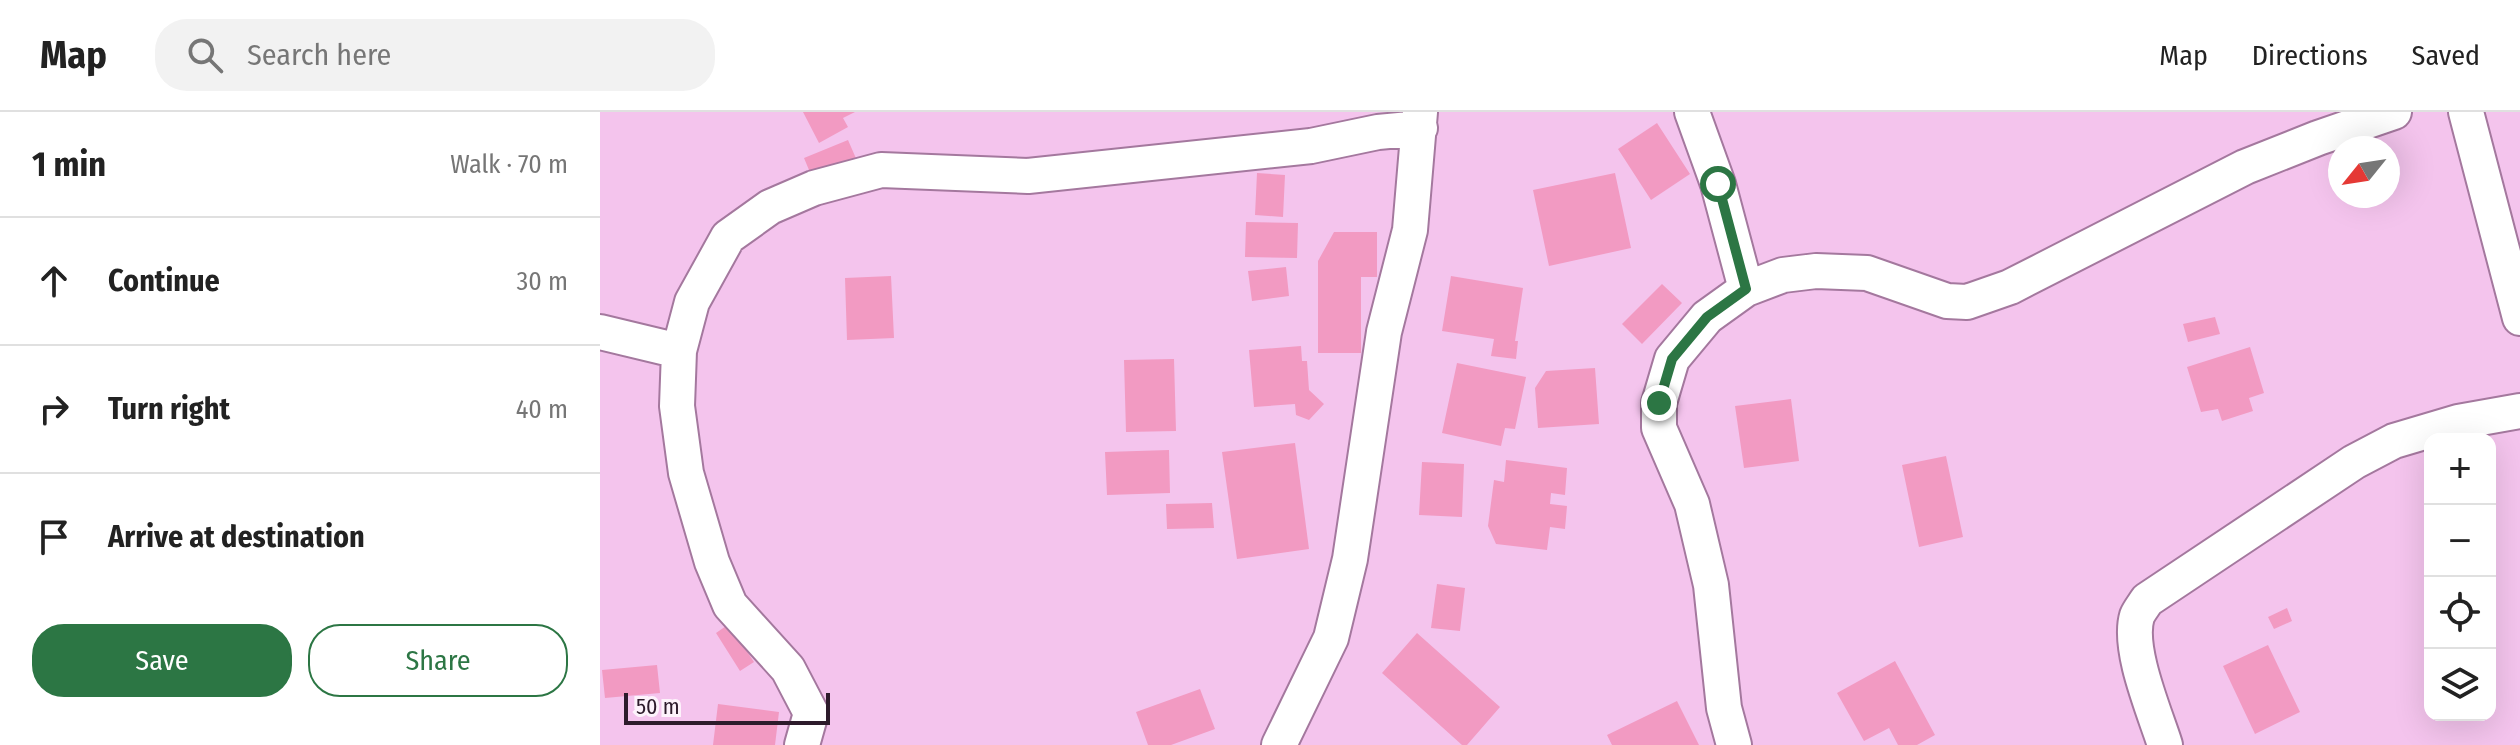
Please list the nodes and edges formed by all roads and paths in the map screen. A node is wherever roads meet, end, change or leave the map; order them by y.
1 (1692, 112) edge
2 (2394, 112) edge
3 (2466, 112) edge
4 (1420, 120) edge
5 (1746, 289) junction
6 (2520, 318) edge
7 (600, 332) edge
8 (679, 351) junction
9 (2520, 411) edge
10 (802, 745) edge
11 (1279, 745) edge
12 (1734, 745) edge
13 (2165, 745) edge

1 - 5 street
2 - 5 street
3 - 6 street
4 - 8 street
4 - 11 street
5 - 12 street
7 - 8 street
8 - 10 street
9 - 13 street

